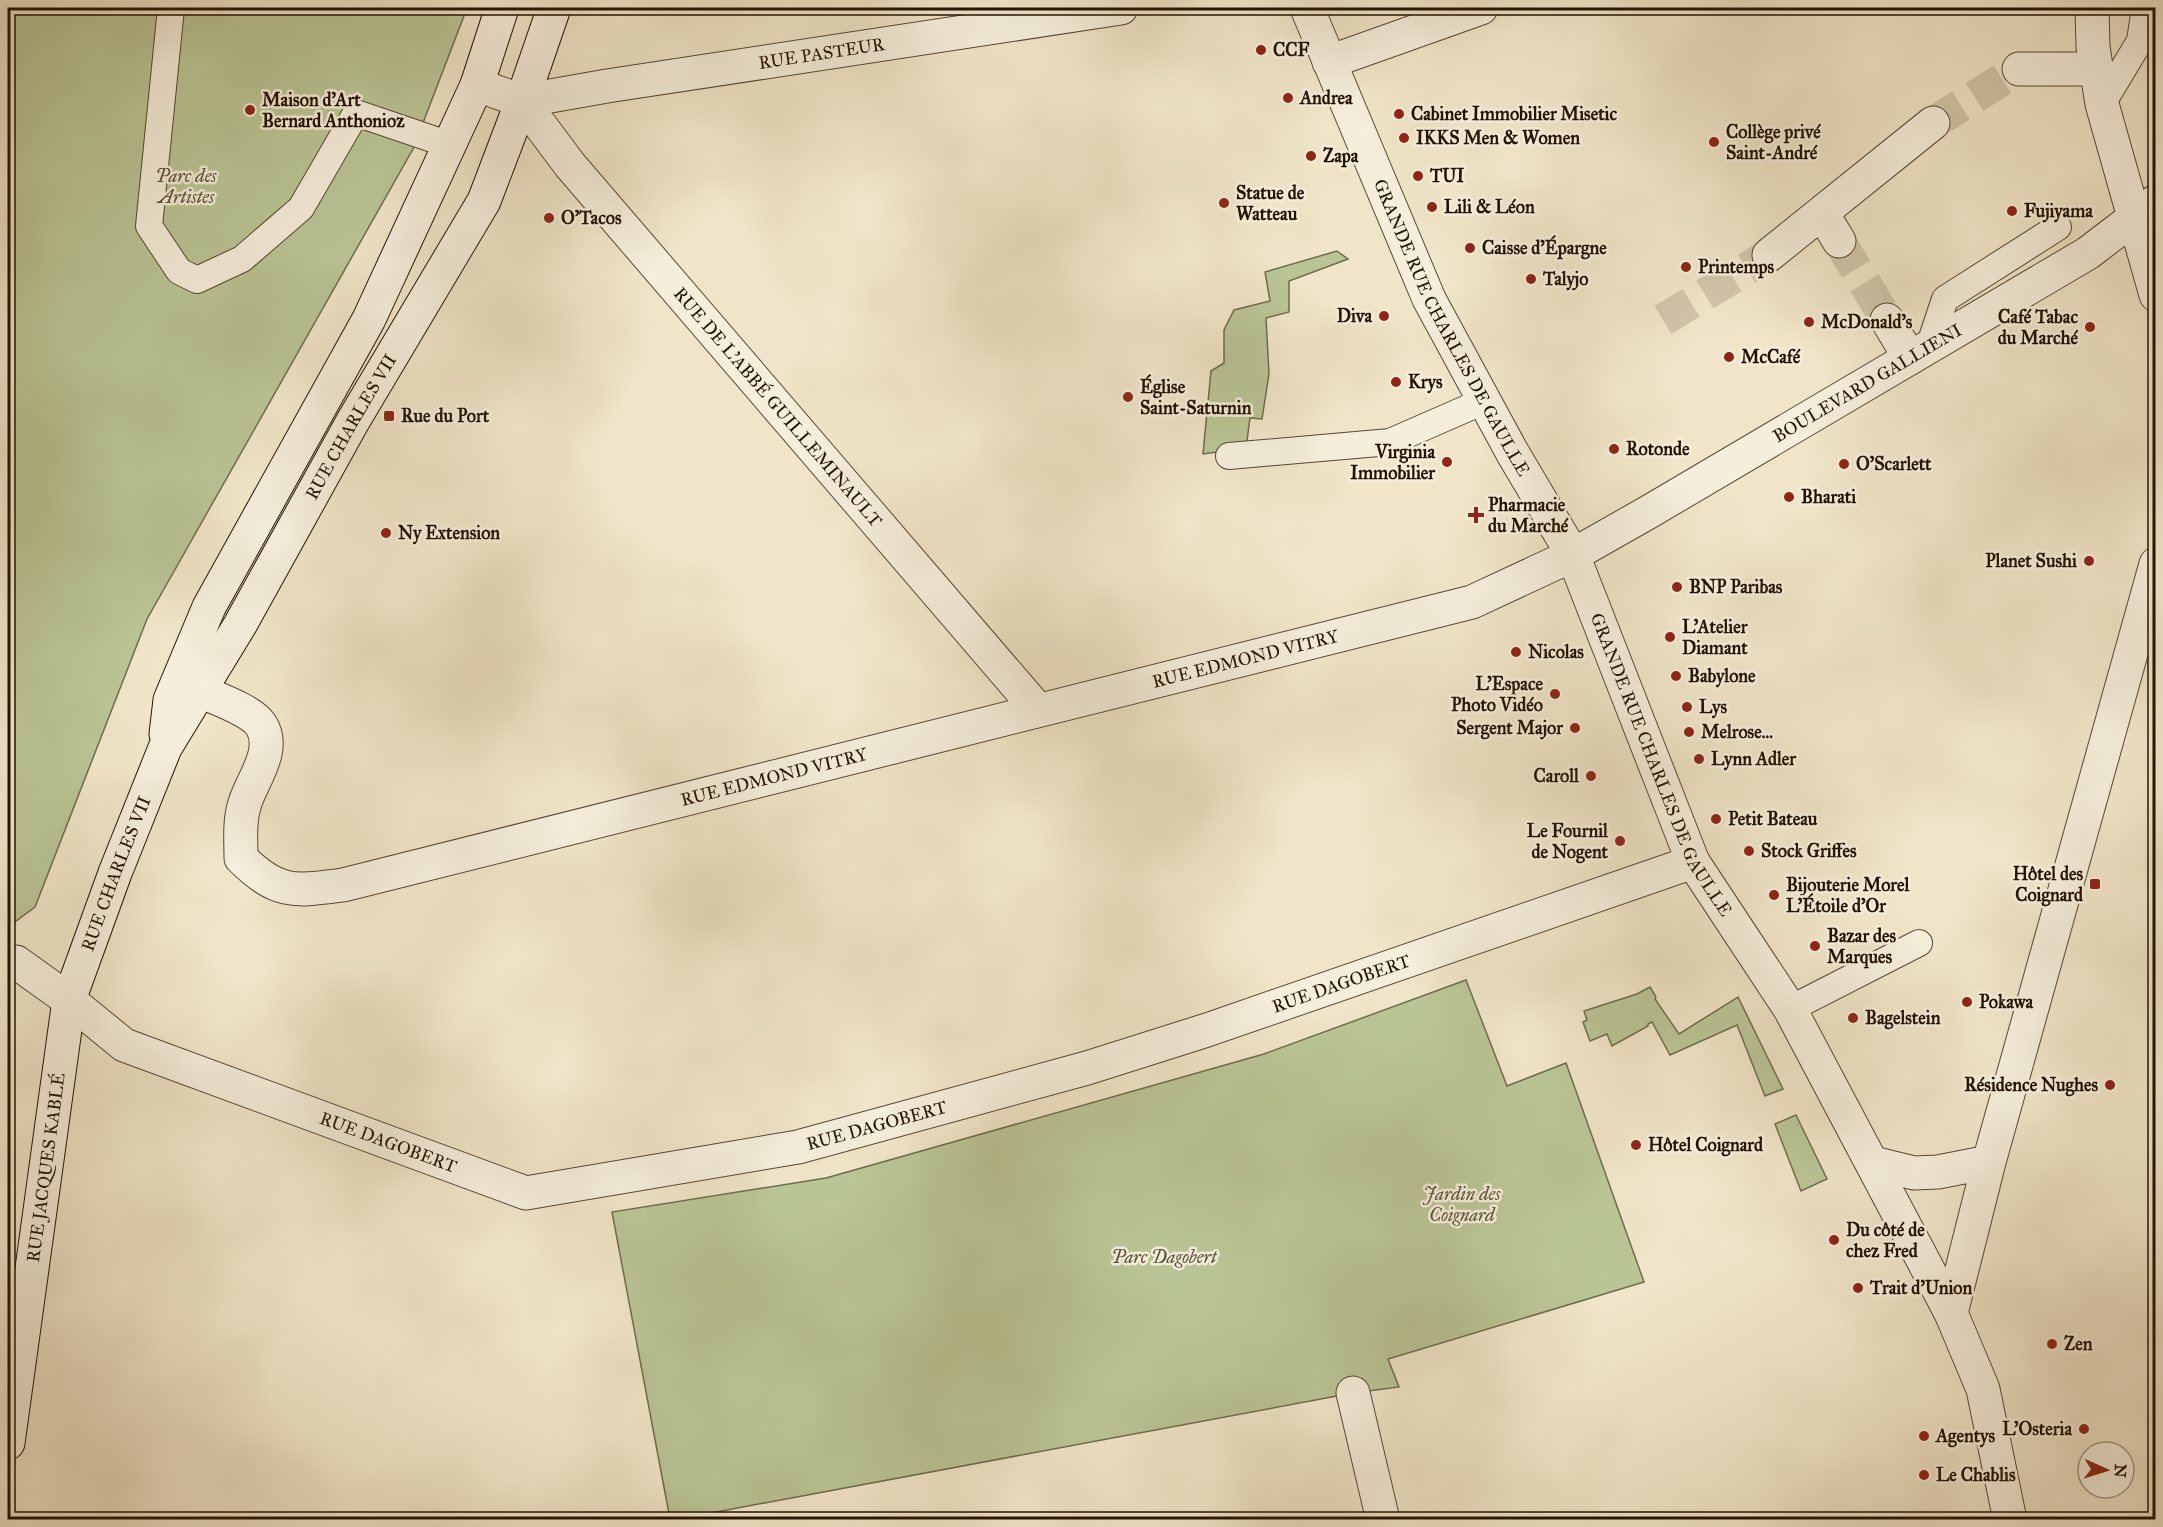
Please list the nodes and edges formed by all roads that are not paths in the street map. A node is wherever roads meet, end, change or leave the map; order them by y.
1 (171, 8) edge
2 (502, 8) edge
3 (554, 8) edge
4 (1121, 8) edge
5 (1307, 8) edge
6 (1481, 8) edge
7 (2092, 8) edge
8 (2145, 8) edge
9 (1329, 62) junction
10 (2019, 69) tunnel mouth
11 (2096, 69) junction
12 (477, 85) junction
13 (522, 101) junction
14 (2102, 104) junction
15 (1933, 123) tunnel mouth
16 (450, 145) junction
17 (2145, 210) edge
18 (1822, 213) junction
19 (2058, 227) dead end
20 (1839, 241) tunnel mouth
21 (1769, 255) tunnel mouth
22 (2156, 295) edge
23 (1887, 320) tunnel mouth
24 (1920, 352) junction
25 (1484, 401) junction
26 (1229, 456) dead end
27 (1573, 555) junction
28 (2156, 564) edge
29 (185, 695) junction
30 (1038, 710) junction
31 (1693, 862) junction
32 (1918, 943) dead end
33 (8, 962) edge
34 (69, 1000) junction
35 (1790, 1009) junction
36 (1989, 1162) junction
37 (1873, 1163) junction
38 (1951, 1313) junction
39 (1353, 1393) dead end
40 (8, 1443) edge
41 (1383, 1520) edge
42 (2010, 1520) edge

1 - 16 lane
2 - 12 street, RUE CHARLES VII
3 - 13 street, RUE CHARLES VII
4 - 13 street, RUE PASTEUR
5 - 9 street, GRANDE RUE CHARLES DE GAULLE
6 - 9 street
7 - 11 street
8 - 14 lane
9 - 25 street, GRANDE RUE CHARLES DE GAULLE
10 - 11 street
11 - 14 street
12 - 13 street
12 - 16 street, RUE CHARLES VII
13 - 29 street, RUE CHARLES VII
13 - 30 street, RUE DE L'ABBÉ GUILLEMINAULT
14 - 17 street
15 - 18 street
16 - 29 street, RUE CHARLES VII
17 - 22 street
17 - 24 street, BOULEVARD GALLIENI
18 - 20 street
18 - 21 street
19 - 24 lane
23 - 24 street
24 - 27 street, BOULEVARD GALLIENI
25 - 26 lane
25 - 27 street, GRANDE RUE CHARLES DE GAULLE
27 - 30 street, RUE EDMOND VITRY
27 - 31 street, GRANDE RUE CHARLES DE GAULLE
28 - 36 street
29 - 30 street, RUE EDMOND VITRY
29 - 34 street, RUE CHARLES VII
31 - 34 street, RUE DAGOBERT
31 - 35 street, GRANDE RUE CHARLES DE GAULLE
32 - 35 lane
33 - 34 street
34 - 40 street, RUE JACQUES KABLÉ
35 - 37 street, GRANDE RUE CHARLES DE GAULLE
36 - 37 street
36 - 38 street
37 - 38 street, GRANDE RUE CHARLES DE GAULLE
38 - 42 street, GRANDE RUE CHARLES DE GAULLE
39 - 41 street

